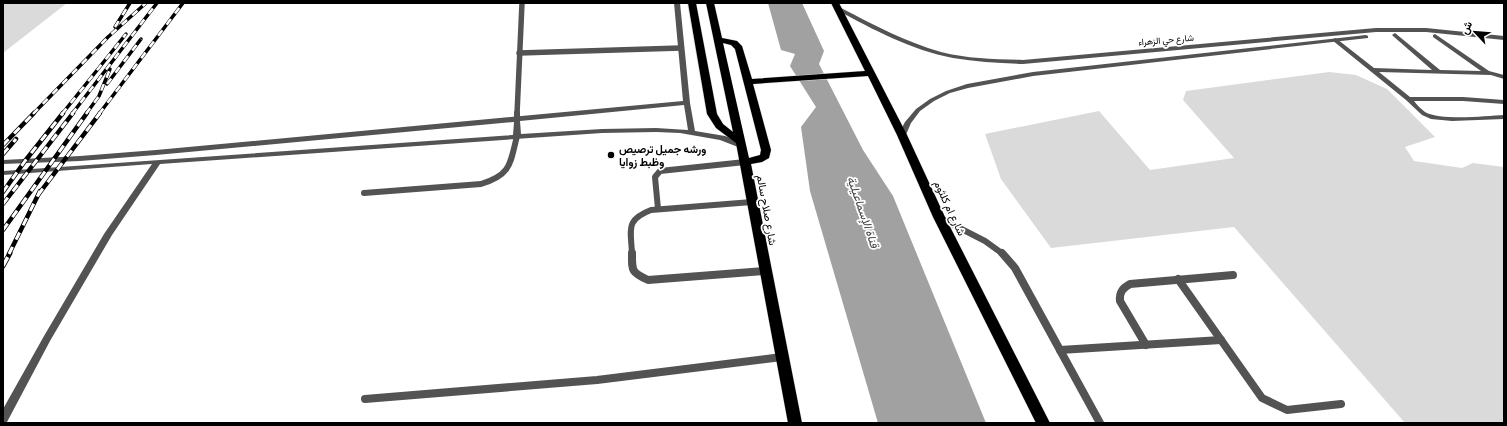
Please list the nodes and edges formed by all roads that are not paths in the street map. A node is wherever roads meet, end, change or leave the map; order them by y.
1 (522, 3) edge
2 (677, 3) edge
3 (692, 3) edge
4 (710, 3) edge
5 (837, 6) edge
6 (1395, 35) junction
7 (1435, 36) junction
8 (1504, 38) edge
9 (719, 40) junction
10 (1335, 40) junction
11 (1504, 43) edge
12 (682, 48) junction
13 (518, 53) junction
14 (1023, 62) junction
15 (1372, 70) junction
16 (1439, 72) junction
17 (871, 73) junction
18 (1488, 73) junction
19 (1033, 74) junction
20 (1504, 78) edge
21 (748, 82) junction
22 (1408, 99) junction
23 (1504, 102) edge
24 (687, 103) junction
25 (1504, 117) edge
26 (516, 120) junction
27 (692, 132) junction
28 (902, 135) junction
29 (517, 136) junction
30 (741, 143) junction
31 (244, 144) junction
32 (238, 156) junction
33 (3, 162) edge
34 (157, 162) junction
35 (745, 162) junction
36 (3, 173) edge
37 (364, 193) dead end
38 (752, 202) junction
39 (658, 209) junction
40 (939, 217) junction
41 (765, 271) junction
42 (1233, 275) dead end
43 (1178, 279) junction
44 (1221, 340) junction
45 (1146, 345) junction
46 (1060, 350) junction
47 (782, 358) junction
48 (365, 399) dead end
49 (1341, 404) dead end
50 (3, 419) edge
51 (793, 423) edge
52 (1043, 423) edge
53 (1100, 423) edge

1 - 13 lane
2 - 12 street
3 - 30 highway
4 - 9 highway, شارع صلاح سالم
5 - 14 street, شارع حي الزهراء
5 - 17 highway, شارع ام كلثوم
6 - 7 street, شارع حي الزهراء
6 - 10 street, شارع حي الزهراء
6 - 16 street
7 - 11 street, شارع حي الزهراء
7 - 18 street
8 - 14 street, شارع حي الزهراء
9 - 21 highway
9 - 30 highway, شارع صلاح سالم
10 - 15 street
10 - 19 street, شارع حي الزهراء
12 - 13 lane
12 - 24 street
13 - 26 lane
14 - 19 street
15 - 16 street
15 - 22 street
16 - 18 street
17 - 21 highway
17 - 28 highway, شارع ام كلثوم
18 - 20 street
19 - 28 street, شارع حي الزهراء
21 - 35 highway
22 - 23 street
22 - 25 street
24 - 26 street
24 - 27 street
26 - 29 street
26 - 31 street
27 - 29 street
27 - 30 street
28 - 40 highway, شارع ام كلثوم
29 - 32 street
29 - 37 lane
30 - 35 highway, شارع صلاح سالم
31 - 32 street
31 - 33 street
32 - 34 street
34 - 36 street
34 - 50 street
35 - 38 highway, شارع صلاح سالم
35 - 39 lane
38 - 39 lane
38 - 41 highway, شارع صلاح سالم
39 - 41 lane
40 - 46 lane
40 - 52 highway, شارع ام كلثوم
41 - 47 highway, شارع صلاح سالم
42 - 43 lane
43 - 44 lane
43 - 45 lane
44 - 45 lane
44 - 49 lane
45 - 46 lane
46 - 53 lane
47 - 48 lane
47 - 51 highway, شارع صلاح سالم

